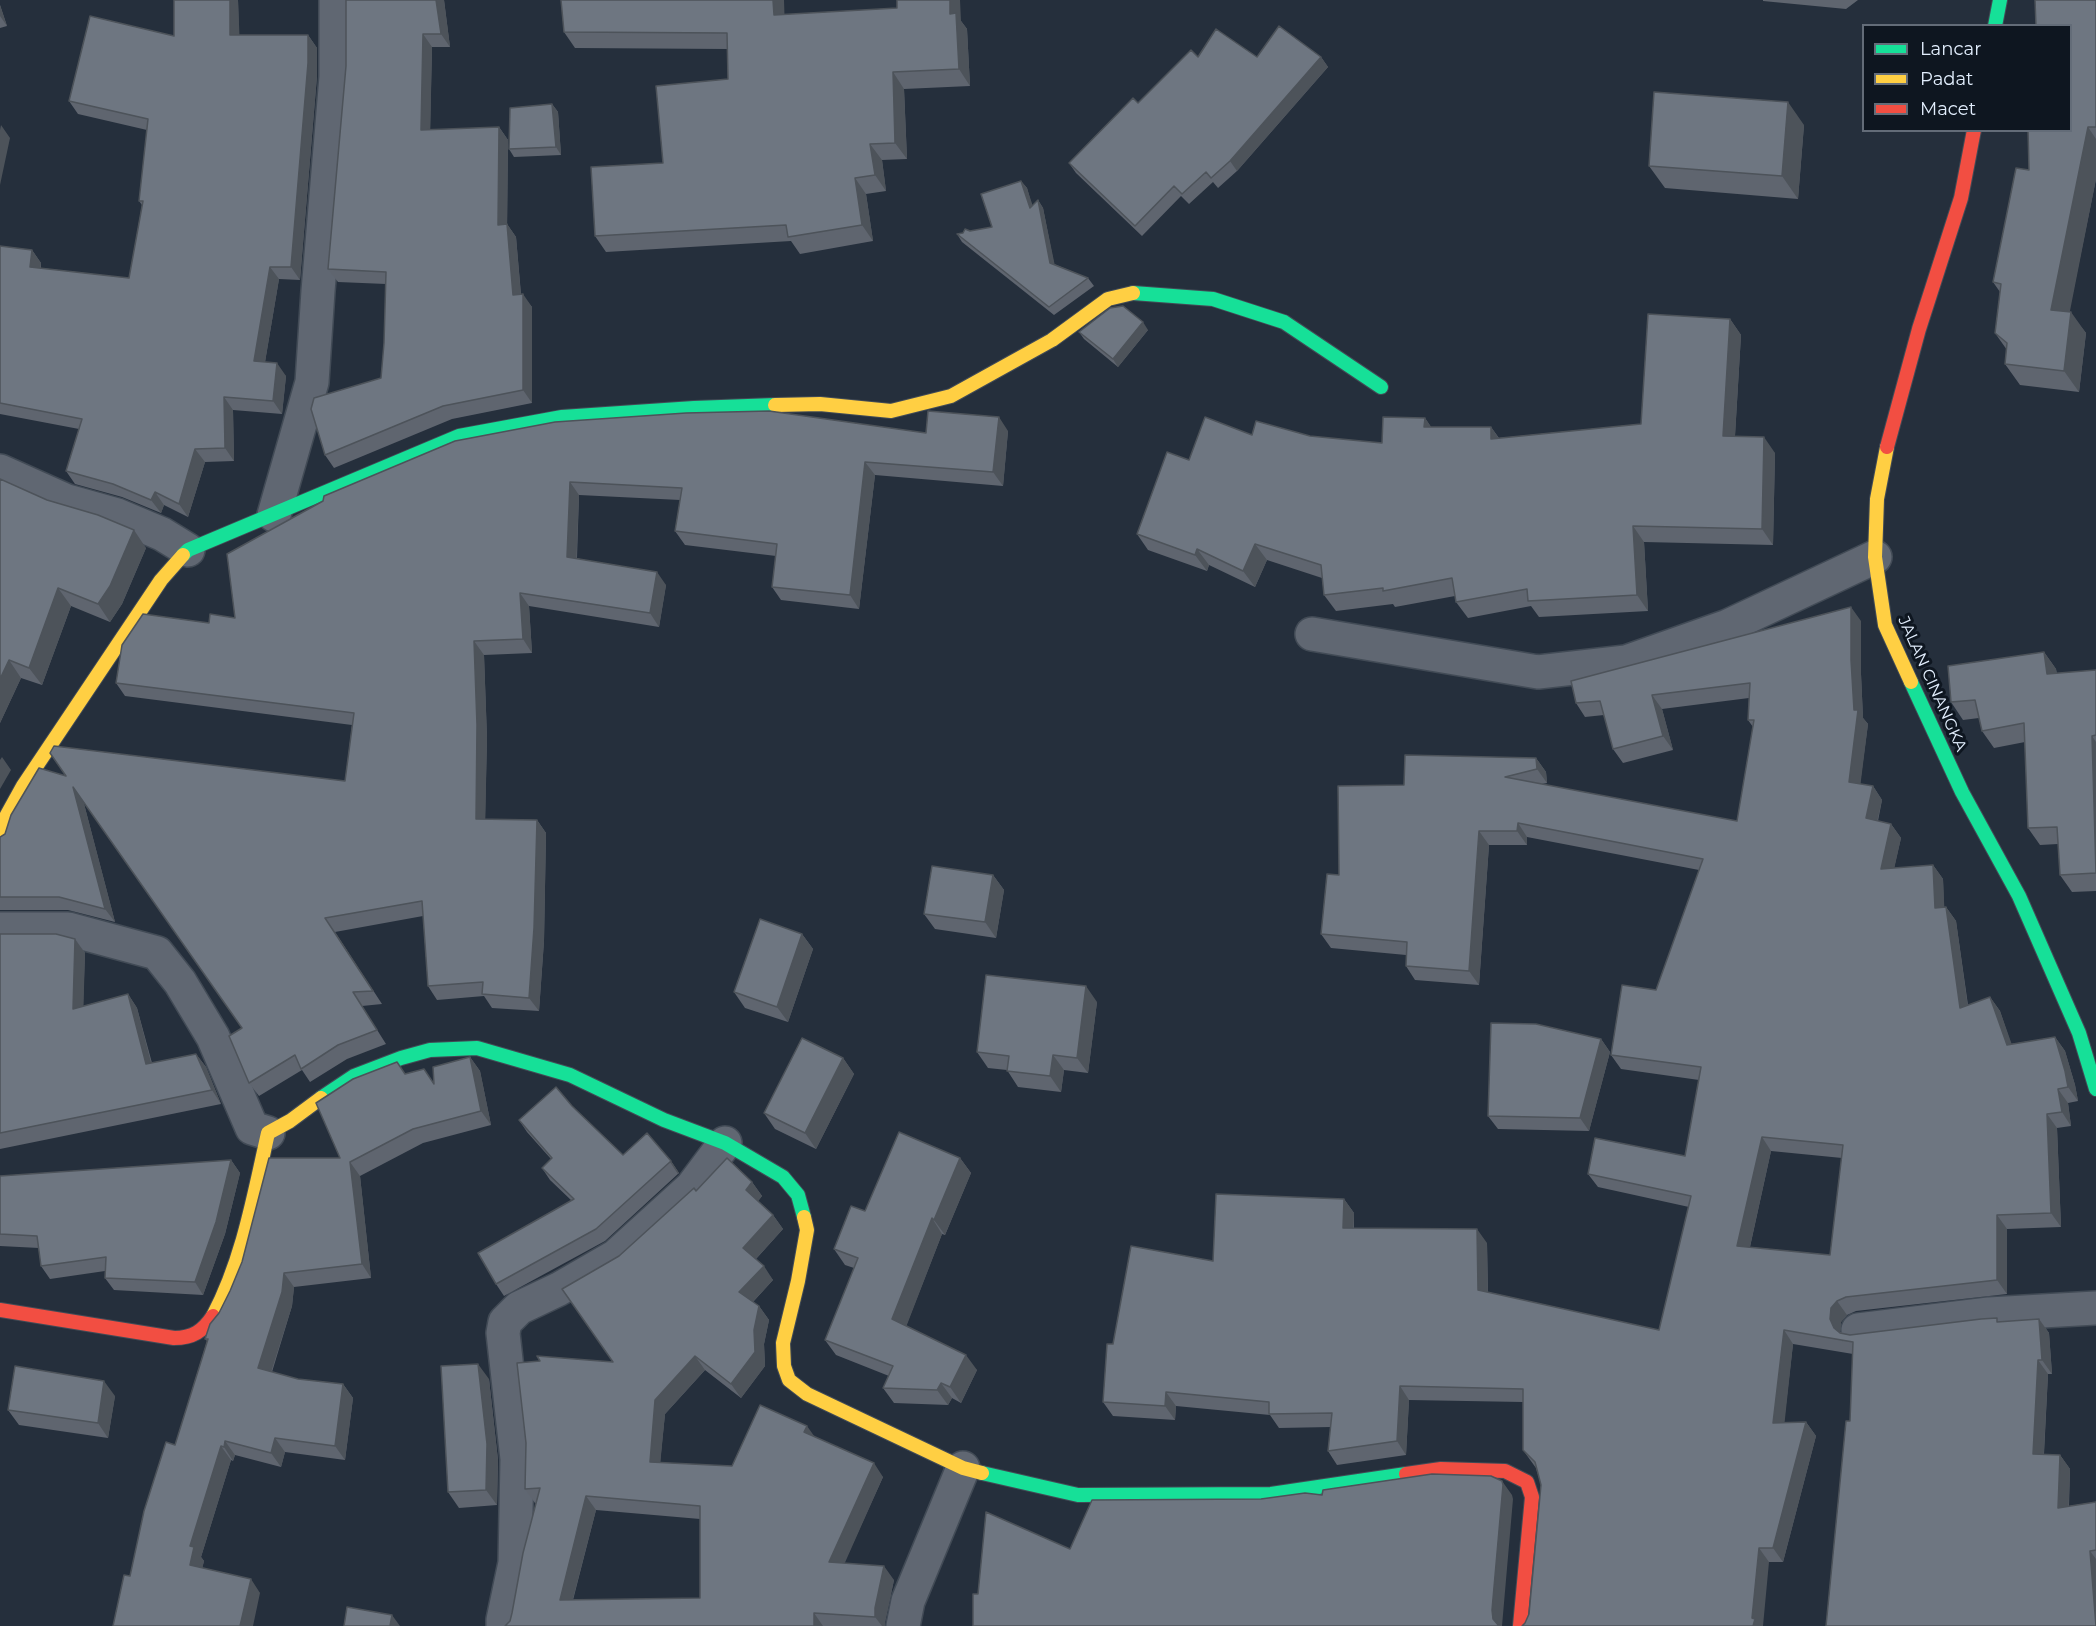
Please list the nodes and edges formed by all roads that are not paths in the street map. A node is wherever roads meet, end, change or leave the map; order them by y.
1 (336, 0) edge
2 (2000, 0) edge
3 (1995, 24) edge
4 (1974, 132) edge
5 (1381, 387) dead end
6 (0, 471) edge
7 (274, 515) junction
8 (188, 550) junction
9 (1875, 558) junction
10 (1312, 634) dead end
11 (0, 835) edge
12 (0, 928) edge
13 (2096, 1089) edge
14 (268, 1134) junction
15 (725, 1143) junction
16 (2096, 1308) edge
17 (0, 1310) edge
18 (1858, 1330) dead end
19 (963, 1468) junction
20 (503, 1626) edge
21 (903, 1626) edge
22 (1520, 1626) edge

1 - 7 street
2 - 3 street
4 - 9 street, JALAN CINANGKA
5 - 7 street
6 - 8 street
7 - 8 street
8 - 11 street
9 - 10 street
9 - 13 street, JALAN CINANGKA
12 - 14 street
14 - 15 street
14 - 17 street
15 - 19 street
15 - 20 street
16 - 18 street
19 - 21 street
19 - 22 street

